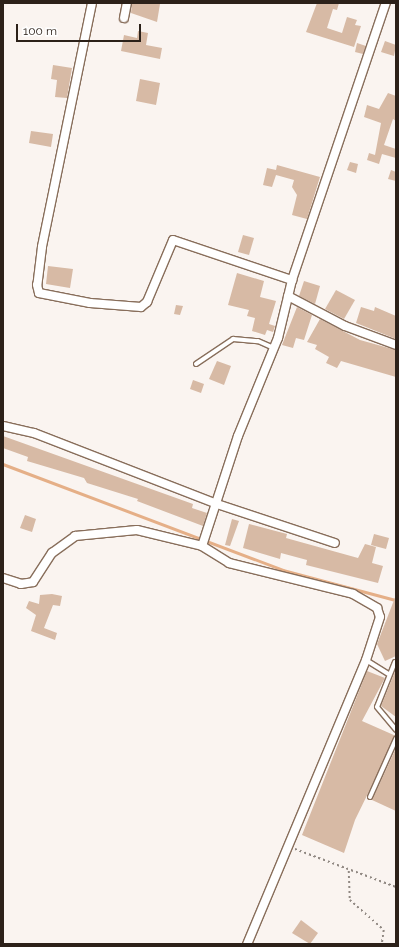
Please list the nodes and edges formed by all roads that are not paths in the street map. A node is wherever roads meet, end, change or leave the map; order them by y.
1 (92, 3) edge
2 (127, 3) edge
3 (386, 3) edge
4 (124, 18) dead end
5 (292, 280) junction
6 (288, 296) junction
7 (396, 345) edge
8 (274, 348) junction
9 (196, 364) dead end
10 (3, 426) edge
11 (217, 504) junction
12 (335, 543) dead end
13 (204, 544) junction
14 (3, 578) edge
15 (366, 660) junction
16 (395, 662) edge
17 (388, 674) junction
18 (396, 730) edge
19 (396, 739) edge
20 (370, 796) dead end
21 (247, 944) edge

1 - 5 street
2 - 4 street
3 - 5 street
5 - 6 street
6 - 7 street
6 - 8 street
8 - 9 lane
8 - 11 street
10 - 11 street
11 - 12 street
11 - 13 street
13 - 14 street
13 - 15 street
15 - 17 lane
15 - 21 street
16 - 17 lane
17 - 18 lane
19 - 20 lane

